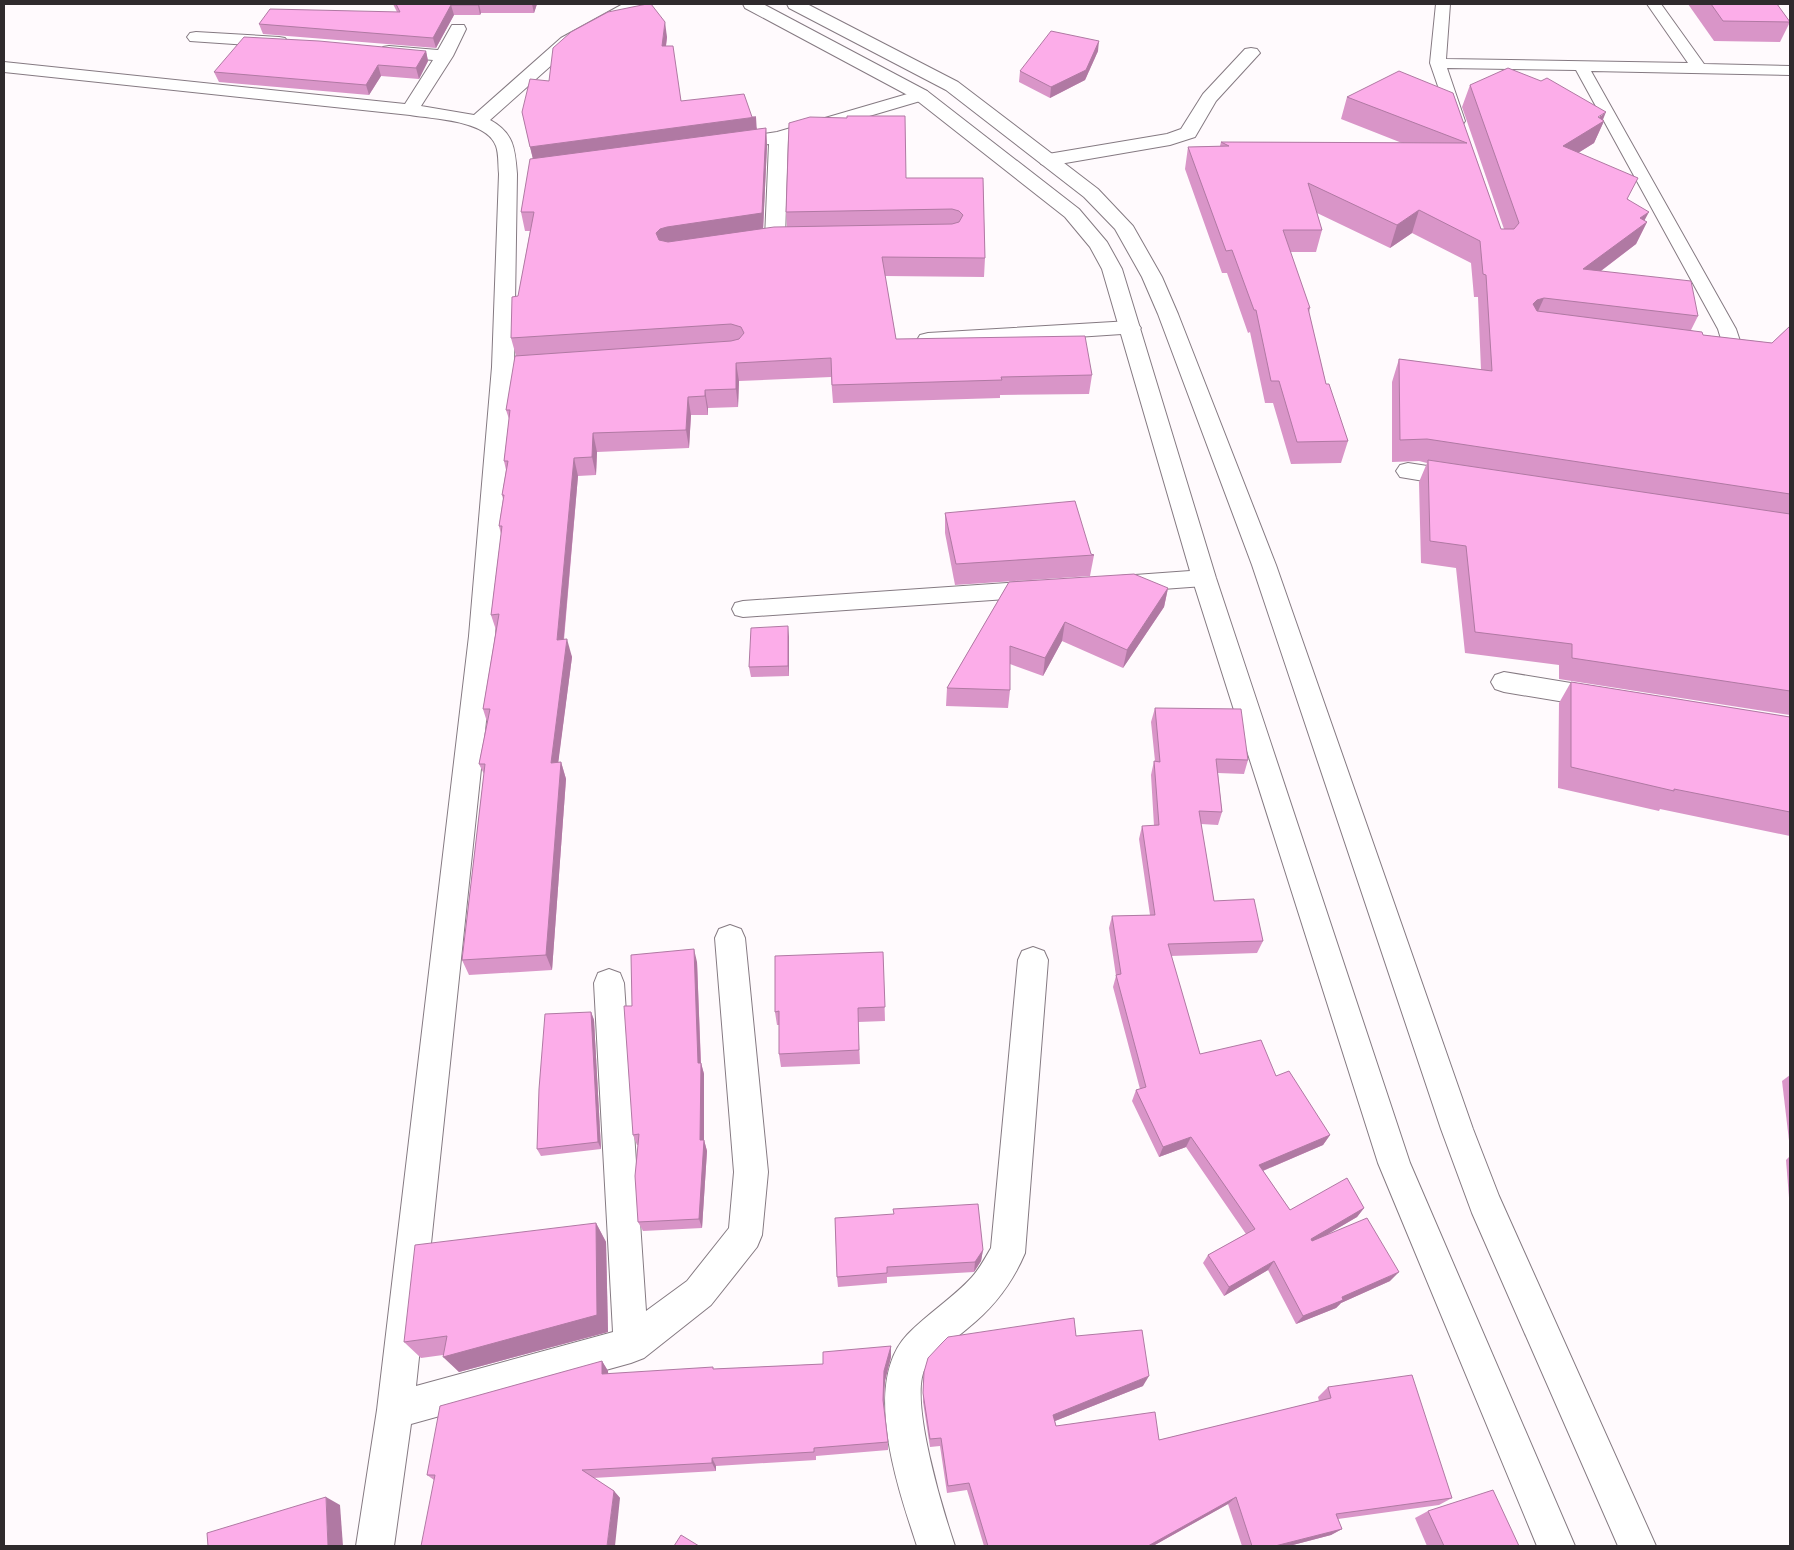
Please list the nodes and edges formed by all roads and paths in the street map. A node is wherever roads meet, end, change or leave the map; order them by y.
1 (635, 4) edge
2 (751, 4) edge
3 (795, 4) edge
4 (1444, 4) edge
5 (1654, 4) edge
6 (458, 30) dead end
7 (196, 37) dead end
8 (294, 43) edge
9 (370, 49) edge
10 (1251, 53) dead end
11 (444, 56) junction
12 (1438, 63) junction
13 (1581, 66) junction
14 (4, 67) edge
15 (1699, 68) junction
16 (1790, 70) edge
17 (921, 95) junction
18 (410, 110) junction
19 (478, 121) junction
20 (1462, 136) edge
21 (780, 137) junction
22 (712, 146) edge
23 (1048, 160) junction
24 (775, 239) edge
25 (1130, 328) junction
26 (919, 341) edge
27 (1683, 345) edge
28 (1408, 471) dead end
29 (1486, 483) edge
30 (1204, 578) junction
31 (1102, 585) edge
32 (1052, 588) edge
33 (744, 609) dead end
34 (1504, 682) dead end
35 (1623, 701) edge
36 (730, 938) dead end
37 (1034, 960) dead end
38 (609, 983) dead end
39 (631, 1345) junction
40 (395, 1410) junction
41 (374, 1546) edge
42 (936, 1546) edge
43 (1556, 1546) edge
44 (1637, 1546) edge

1 - 19 street
2 - 17 street
3 - 23 street
4 - 12 lane
5 - 15 lane
6 - 11 street
7 - 8 street
9 - 11 street
10 - 23 street
11 - 18 street
12 - 13 lane
12 - 20 lane
13 - 15 lane
13 - 27 lane
14 - 18 street
15 - 16 lane
17 - 21 street
17 - 25 street
18 - 19 street
19 - 40 street
21 - 22 street
21 - 24 street
23 - 44 street
25 - 26 street
25 - 30 street
28 - 29 street
30 - 31 lane
30 - 43 street
32 - 33 lane
34 - 35 street
36 - 39 street
37 - 42 street
38 - 39 street
39 - 40 street
40 - 41 street

